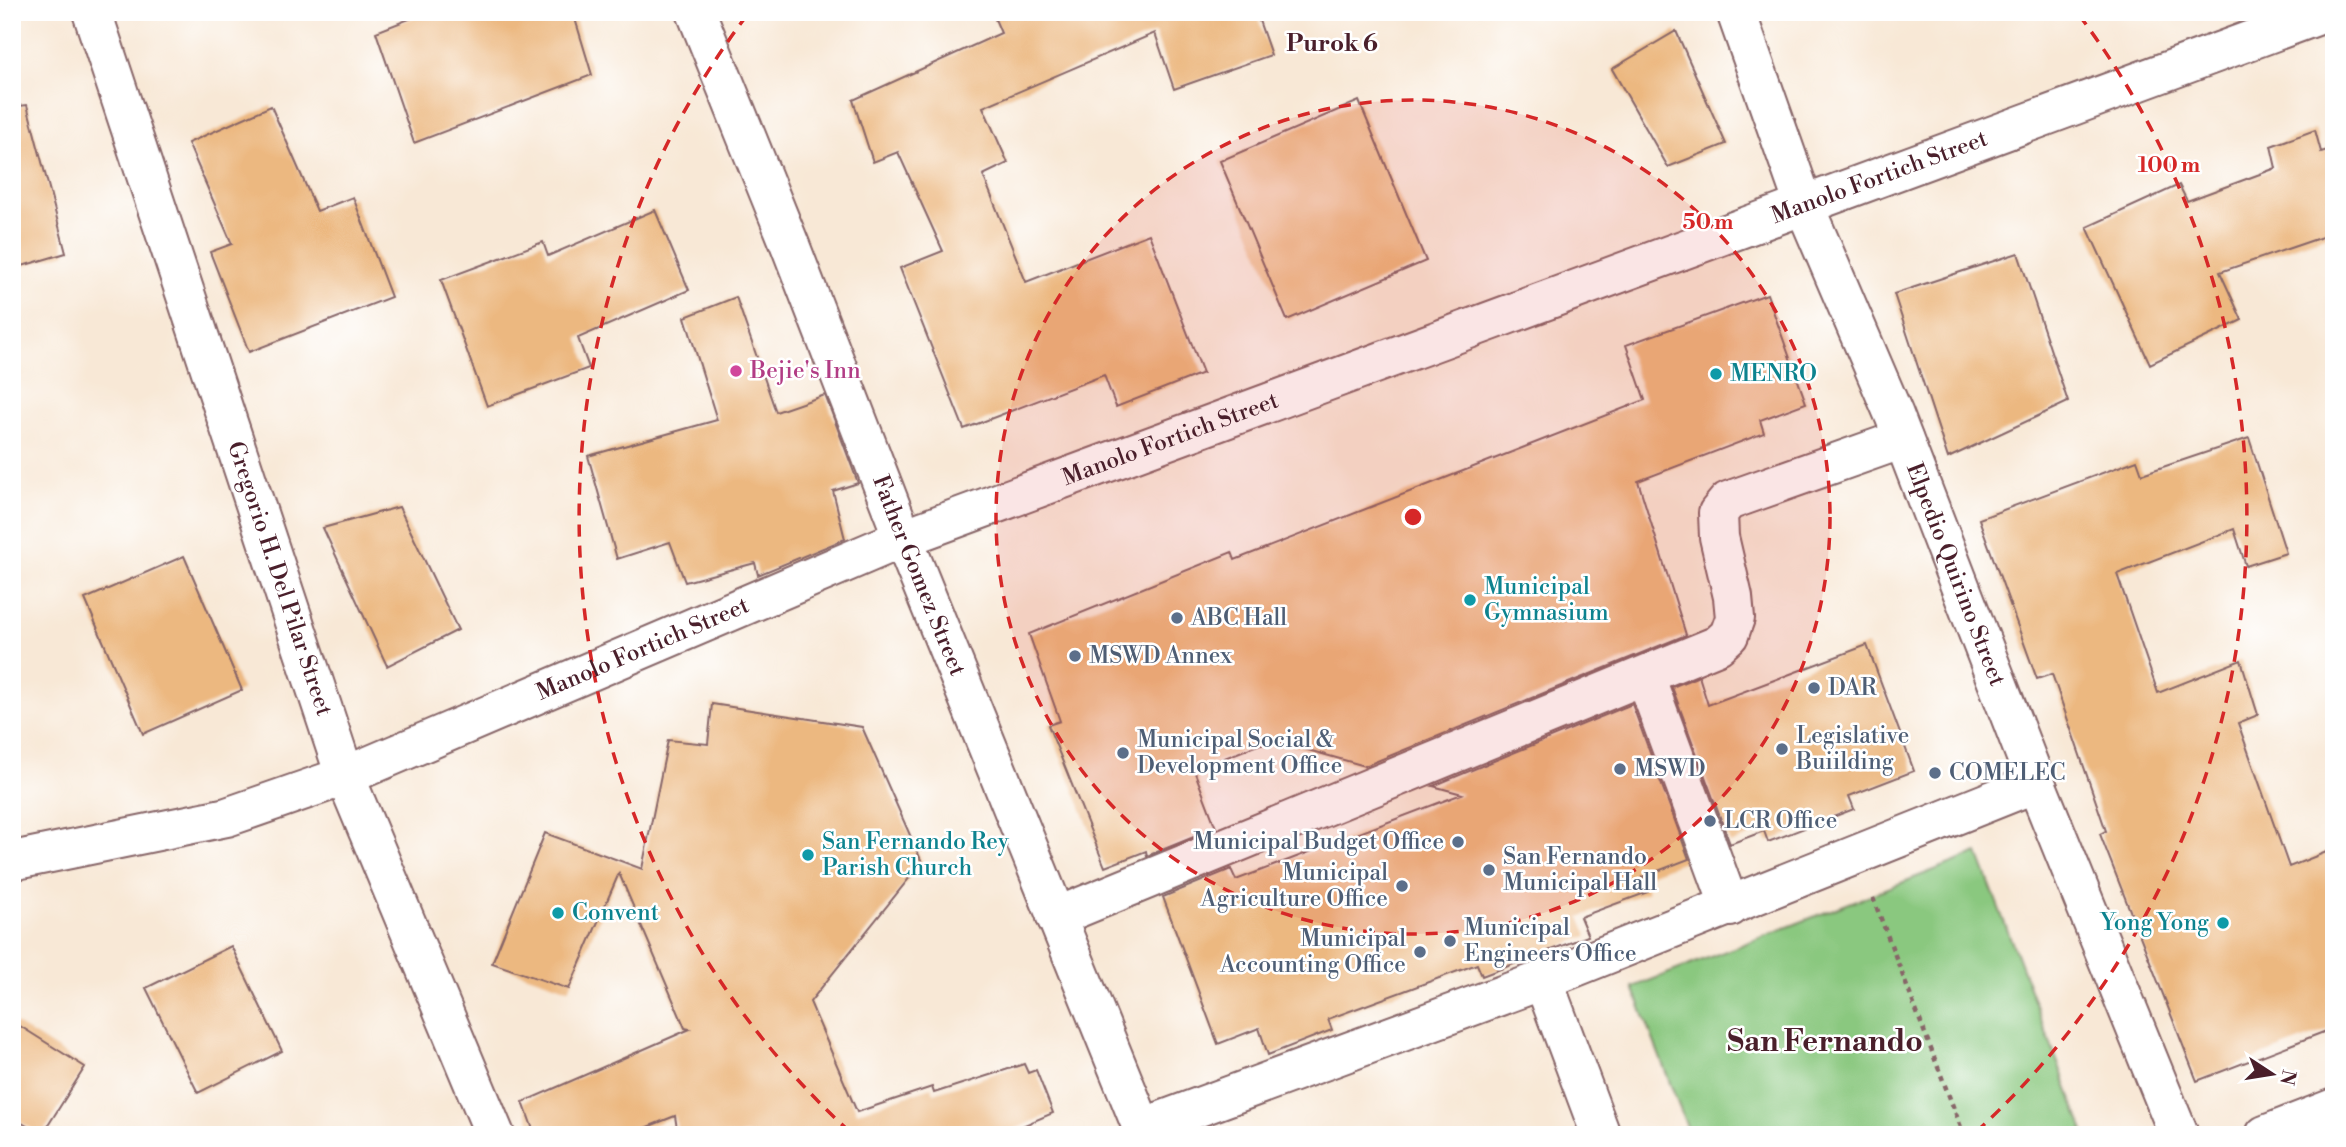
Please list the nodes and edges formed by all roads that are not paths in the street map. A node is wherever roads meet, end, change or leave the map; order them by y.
1 (92, 12) edge
2 (696, 12) edge
3 (1736, 12) edge
4 (2327, 12) edge
5 (1804, 205) junction
6 (1903, 439) junction
7 (904, 538) junction
8 (1645, 676) junction
9 (345, 776) junction
10 (2036, 783) junction
11 (12, 862) edge
12 (1730, 907) junction
13 (1056, 917) junction
14 (1544, 979) junction
15 (2334, 1108) edge
16 (1143, 1132) edge
17 (495, 1135) edge
18 (1601, 1135) edge
19 (2179, 1135) edge
20 (2265, 1135) edge

1 - 9 main road, Gregorio H. Del Pilar Street
2 - 7 main road, Father Gomez Street
3 - 5 main road, Elpedio Quirino Street
4 - 5 main road, Manolo Fortich Street
5 - 6 main road, Elpedio Quirino Street
5 - 7 main road, Manolo Fortich Street
6 - 8 main road
6 - 10 main road, Elpedio Quirino Street
7 - 9 main road, Manolo Fortich Street
7 - 13 main road, Father Gomez Street
8 - 12 main road
8 - 13 main road
9 - 11 main road, Manolo Fortich Street
9 - 17 main road, Gregorio H. Del Pilar Street
10 - 12 main road
10 - 19 main road, Elpedio Quirino Street
12 - 14 main road
13 - 16 main road, Father Gomez Street
14 - 16 main road
14 - 18 main road
15 - 20 main road

